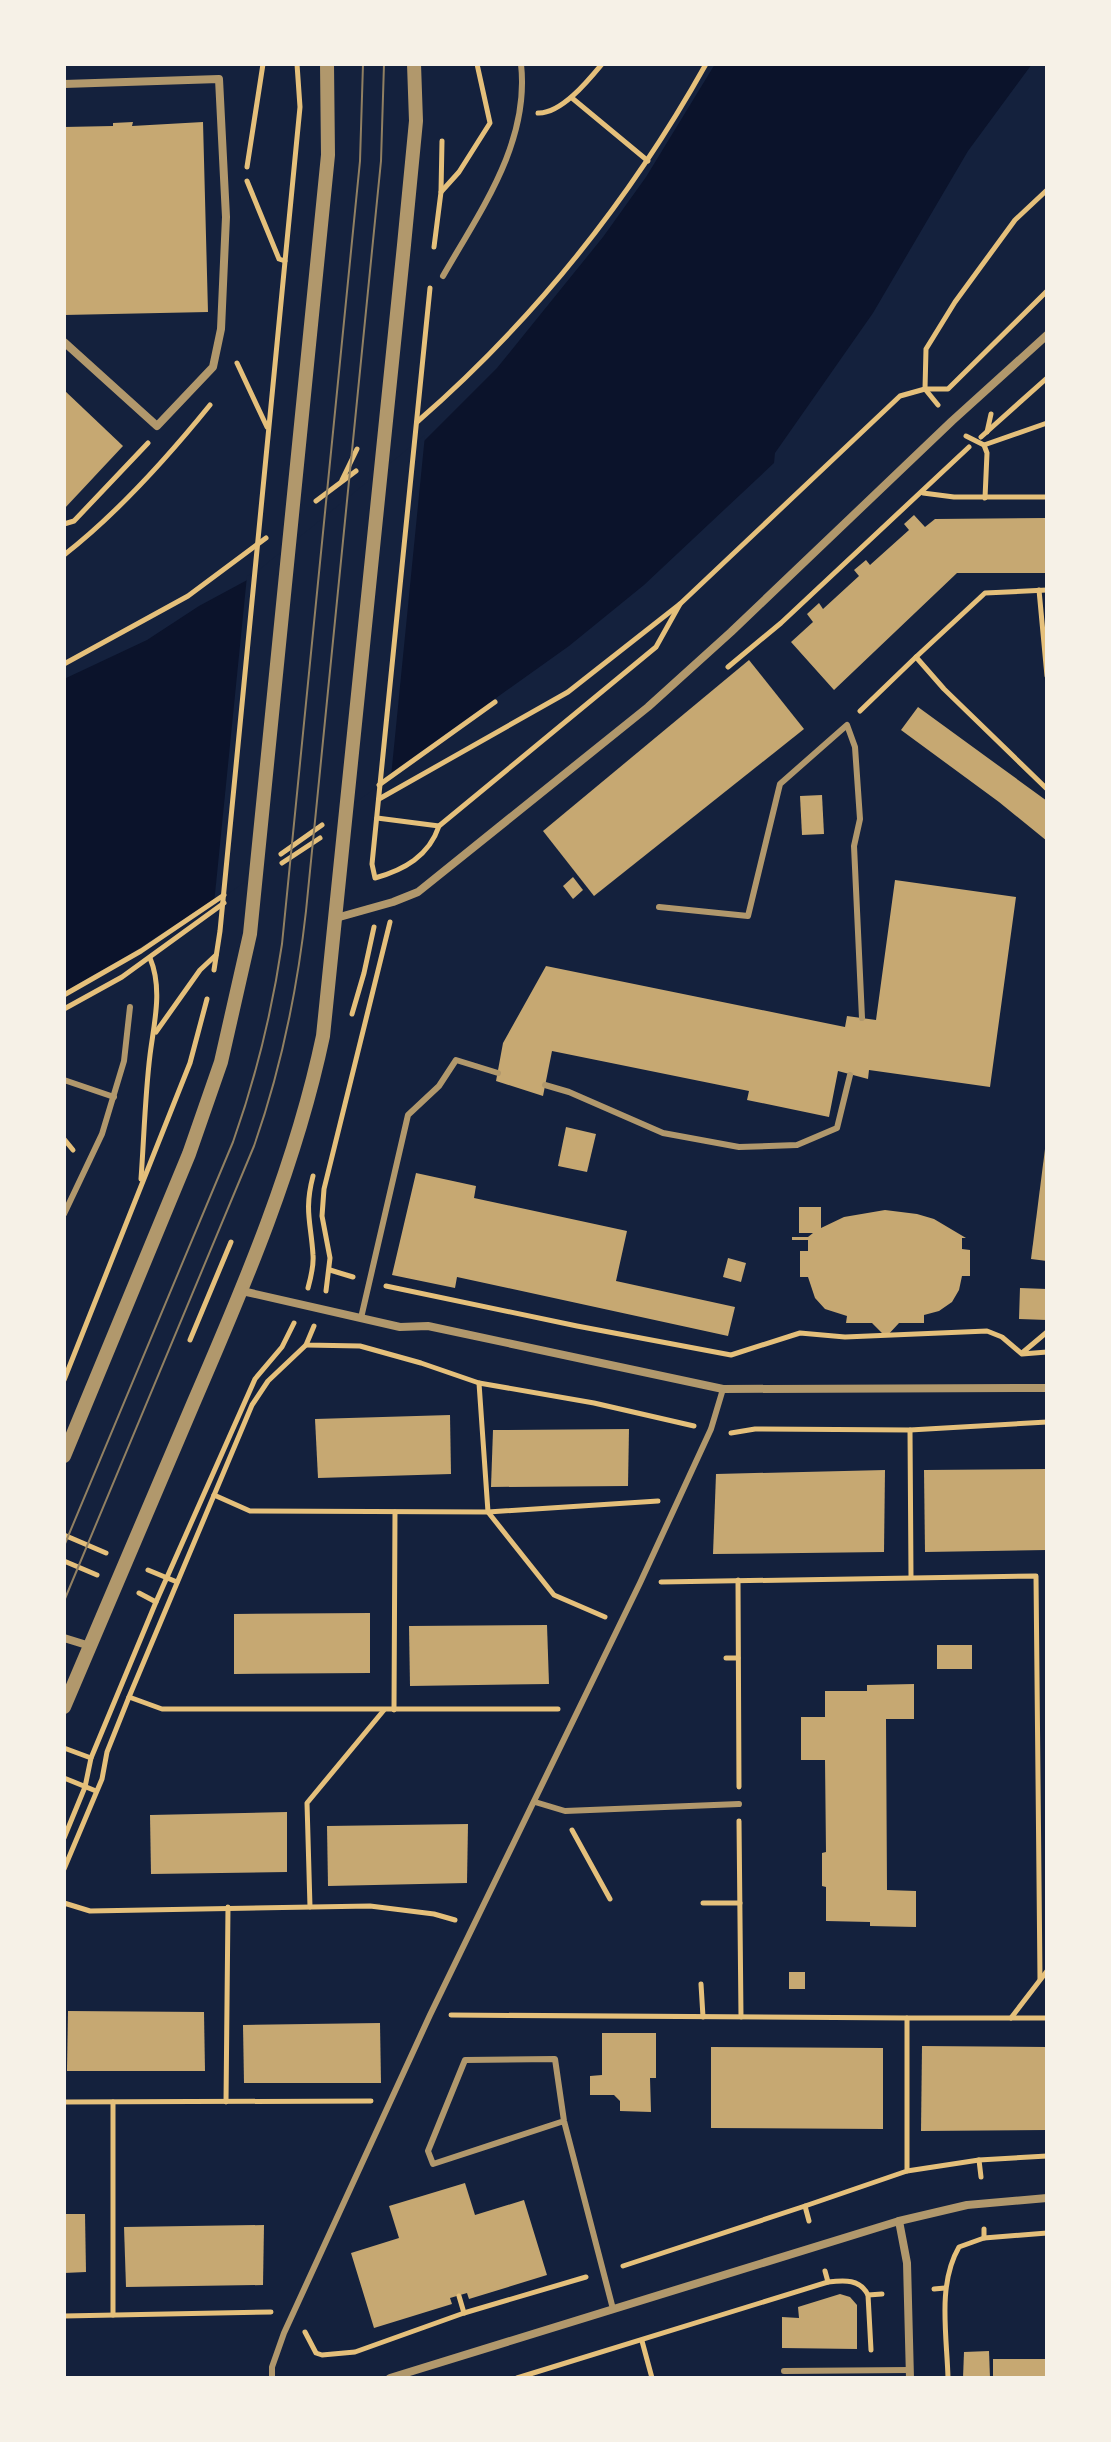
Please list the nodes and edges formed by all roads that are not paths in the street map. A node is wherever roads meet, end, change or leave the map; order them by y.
1 (327, 64) edge
2 (414, 64) edge
3 (521, 64) edge
4 (64, 84) edge
5 (443, 276) dead end
6 (1047, 335) edge
7 (64, 342) edge
8 (659, 907) dead end
9 (336, 918) junction
10 (130, 1007) dead end
11 (862, 1018) dead end
12 (498, 1073) dead end
13 (850, 1075) dead end
14 (64, 1080) edge
15 (545, 1085) dead end
16 (114, 1097) junction
17 (64, 1214) edge
18 (242, 1291) junction
19 (361, 1318) junction
20 (1047, 1388) edge
21 (723, 1389) junction
22 (64, 1456) edge
23 (64, 1638) edge
24 (90, 1646) junction
25 (64, 1707) edge
26 (535, 1802) junction
27 (739, 1804) dead end
28 (564, 2121) junction
29 (1047, 2198) edge
30 (899, 2221) junction
31 (613, 2309) junction
32 (784, 2371) dead end
33 (910, 2374) edge
34 (272, 2378) edge
35 (390, 2378) edge

1 - 22 street
2 - 9 street
3 - 5 lane
4 - 7 street
6 - 9 street
8 - 11 lane
9 - 18 street
10 - 16 lane
12 - 19 lane
13 - 15 lane
14 - 16 lane
16 - 17 lane
18 - 19 street
18 - 24 street
19 - 21 street
20 - 21 street
21 - 26 lane
23 - 24 street
24 - 25 street
26 - 27 lane
26 - 34 lane
28 - 28 lane
28 - 31 lane
29 - 30 street
30 - 31 street
30 - 33 street
31 - 35 street
32 - 33 lane

